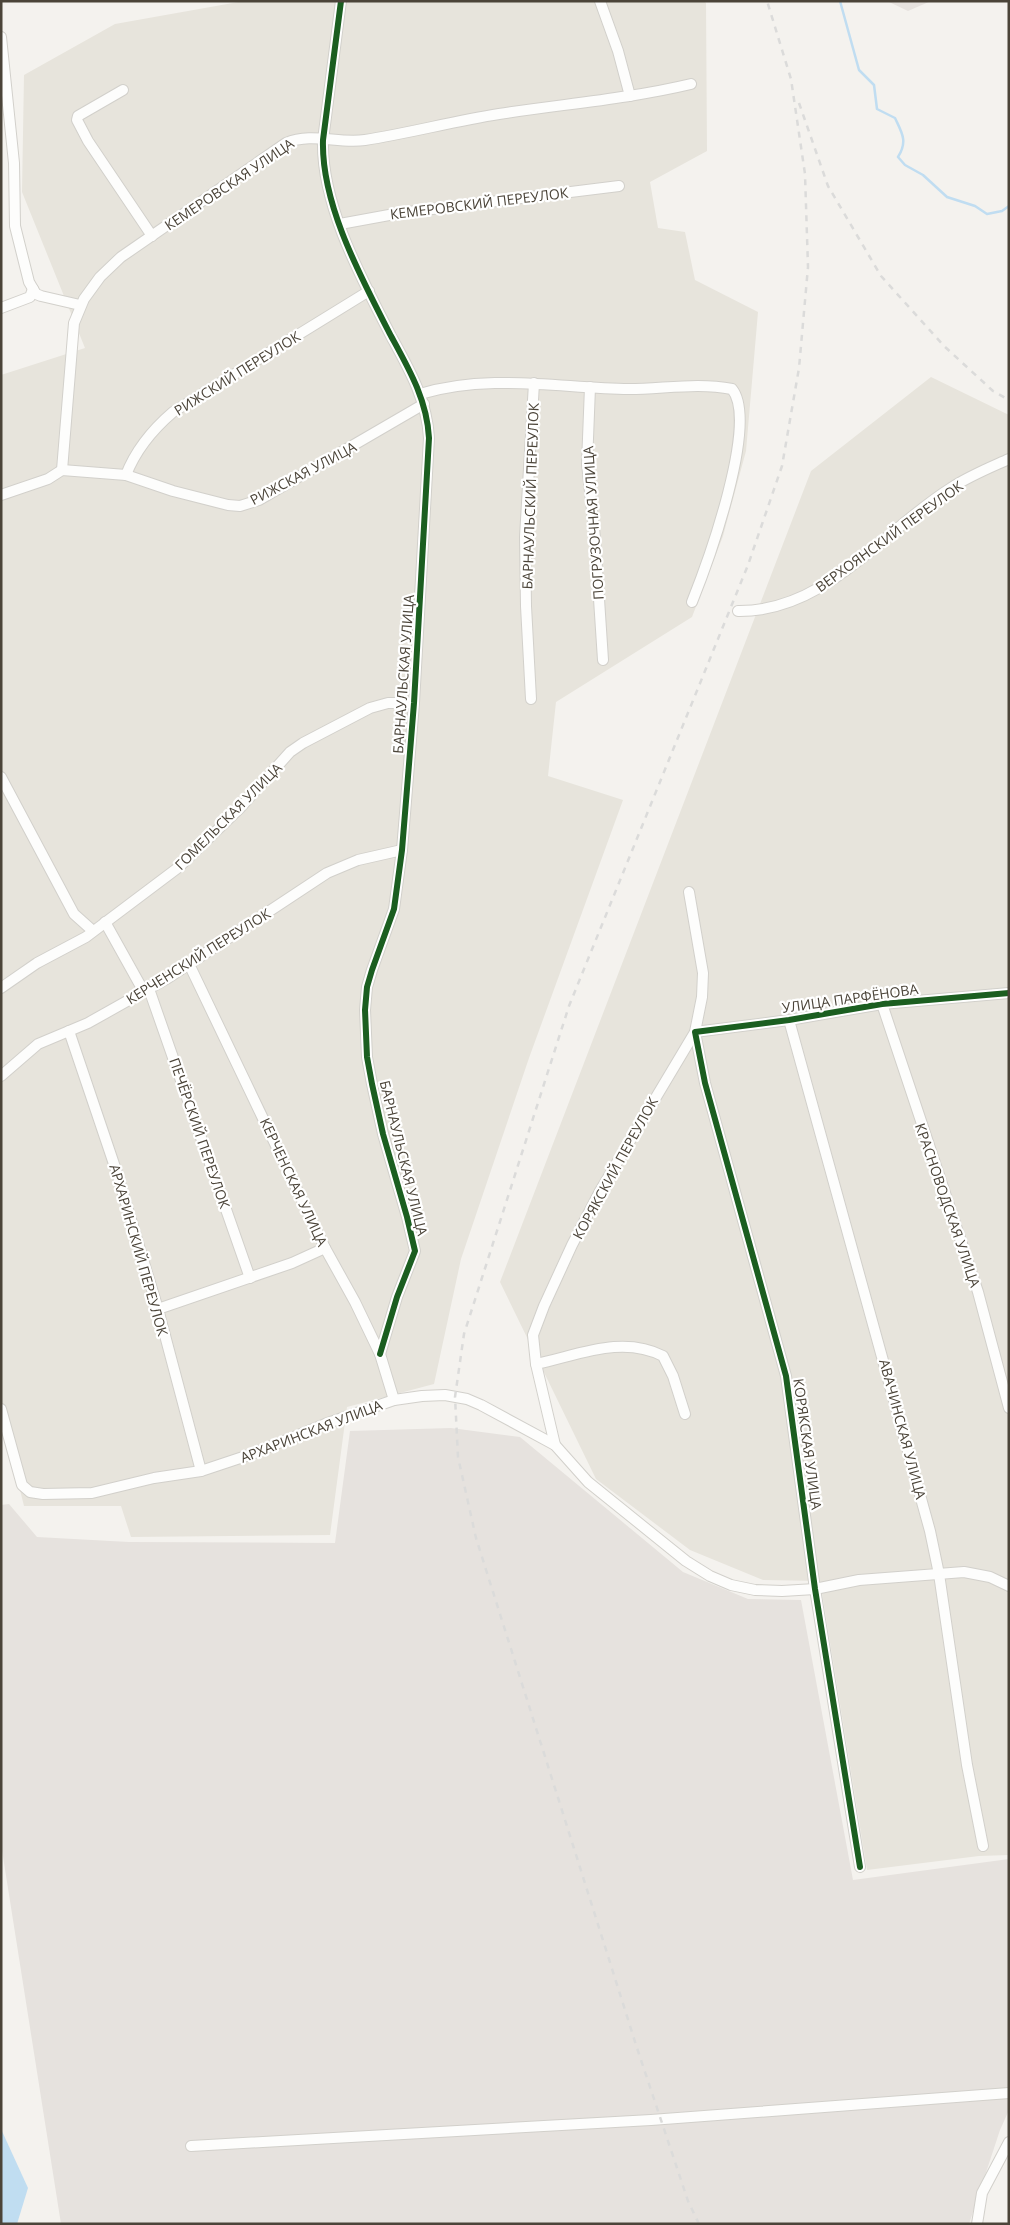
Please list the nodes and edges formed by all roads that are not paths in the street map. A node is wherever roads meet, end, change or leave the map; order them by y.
1 (341, 1) edge
2 (600, 1) edge
3 (1, 37) edge
4 (690, 84) dead end
5 (123, 90) dead end
6 (630, 96) junction
7 (323, 140) junction
8 (619, 186) dead end
9 (340, 224) junction
10 (152, 236) junction
11 (33, 289) junction
12 (369, 291) junction
13 (80, 305) junction
14 (1, 308) edge
15 (534, 382) junction
16 (590, 386) junction
17 (420, 394) junction
18 (424, 404) junction
19 (1009, 459) edge
20 (62, 470) junction
21 (126, 475) junction
22 (1, 495) edge
23 (692, 602) dead end
24 (738, 611) dead end
25 (602, 660) dead end
26 (531, 699) dead end
27 (414, 703) junction
28 (1, 777) edge
29 (402, 850) junction
30 (689, 892) dead end
31 (105, 922) junction
32 (93, 931) junction
33 (189, 964) junction
34 (1, 988) edge
35 (147, 990) junction
36 (1009, 993) edge
37 (882, 1004) junction
38 (789, 1020) junction
39 (69, 1031) junction
40 (695, 1032) junction
41 (1, 1076) edge
42 (325, 1248) junction
43 (250, 1278) junction
44 (158, 1309) junction
45 (380, 1354) junction
46 (536, 1364) junction
47 (394, 1400) junction
48 (1009, 1408) edge
49 (1, 1409) edge
50 (685, 1414) dead end
51 (555, 1445) junction
52 (201, 1471) junction
53 (939, 1574) junction
54 (1009, 1586) edge
55 (815, 1589) junction
56 (982, 1846) dead end
57 (860, 1866) dead end
58 (1009, 2094) edge
59 (1009, 2142) edge
60 (191, 2146) dead end
61 (977, 2224) edge

1 - 7 street, БАРНАУЛЬСКАЯ УЛИЦА
2 - 6 street
3 - 11 street
4 - 6 street, КЕМЕРОВСКАЯ УЛИЦА
5 - 10 street
6 - 7 street, КЕМЕРОВСКАЯ УЛИЦА
7 - 9 street, БАРНАУЛЬСКАЯ УЛИЦА
7 - 10 street, КЕМЕРОВСКАЯ УЛИЦА
8 - 9 street, КЕМЕРОВСКИЙ ПЕРЕУЛОК
9 - 12 street, БАРНАУЛЬСКАЯ УЛИЦА
10 - 13 street, КЕМЕРОВСКАЯ УЛИЦА
11 - 13 street
11 - 14 street
12 - 17 street, БАРНАУЛЬСКАЯ УЛИЦА
12 - 21 street, РИЖСКИЙ ПЕРЕУЛОК
13 - 20 street, КЕМЕРОВСКАЯ УЛИЦА
15 - 16 street
15 - 17 street
15 - 26 street, БАРНАУЛЬСКИЙ ПЕРЕУЛОК
16 - 23 street
16 - 25 street, ПОГРУЗОЧНАЯ УЛИЦА
17 - 18 street, БАРНАУЛЬСКАЯ УЛИЦА
18 - 21 street, РИЖСКАЯ УЛИЦА
18 - 27 street, БАРНАУЛЬСКАЯ УЛИЦА
19 - 24 street, ВЕРХОЯНСКИЙ ПЕРЕУЛОК
20 - 21 street, РИЖСКАЯ УЛИЦА
20 - 22 street
27 - 29 street, БАРНАУЛЬСКАЯ УЛИЦА
27 - 31 street, ГОМЕЛЬСКАЯ УЛИЦА
28 - 32 street
29 - 33 street, КЕРЧЕНСКИЙ ПЕРЕУЛОК
29 - 45 street, БАРНАУЛЬСКАЯ УЛИЦА
30 - 40 street, КОРЯКСКИЙ ПЕРЕУЛОК
31 - 32 street, ГОМЕЛЬСКАЯ УЛИЦА
31 - 35 street, ПЕЧЁРСКИЙ ПЕРЕУЛОК
32 - 34 street, ГОМЕЛЬСКАЯ УЛИЦА
33 - 35 street, КЕРЧЕНСКИЙ ПЕРЕУЛОК
33 - 42 street, КЕРЧЕНСКАЯ УЛИЦА
35 - 39 street, КЕРЧЕНСКИЙ ПЕРЕУЛОК
35 - 43 street, ПЕЧЁРСКИЙ ПЕРЕУЛОК
36 - 37 street, УЛИЦА ПАРФЁНОВА
37 - 38 street, УЛИЦА ПАРФЁНОВА
37 - 48 street, КРАСНОВОДСКАЯ УЛИЦА
38 - 40 street, УЛИЦА ПАРФЁНОВА
38 - 53 street, АВАЧИНСКАЯ УЛИЦА
39 - 41 street, КЕРЧЕНСКИЙ ПЕРЕУЛОК
39 - 44 street, АРХАРИНСКИЙ ПЕРЕУЛОК
40 - 46 street, КОРЯКСКИЙ ПЕРЕУЛОК
40 - 55 street, КОРЯКСКАЯ УЛИЦА
42 - 43 street
42 - 45 street, КЕРЧЕНСКАЯ УЛИЦА
43 - 44 street
44 - 52 street, АРХАРИНСКИЙ ПЕРЕУЛОК
45 - 47 street, КЕРЧЕНСКАЯ УЛИЦА
46 - 50 street
46 - 51 street, КОРЯКСКИЙ ПЕРЕУЛОК
47 - 51 street, АРХАРИНСКАЯ УЛИЦА
47 - 52 street, АРХАРИНСКАЯ УЛИЦА
49 - 52 street, АРХАРИНСКАЯ УЛИЦА
51 - 55 street, АРХАРИНСКАЯ УЛИЦА
53 - 54 street, АРХАРИНСКАЯ УЛИЦА
53 - 55 street, АРХАРИНСКАЯ УЛИЦА
53 - 56 street, АВАЧИНСКАЯ УЛИЦА
55 - 57 street, КОРЯКСКАЯ УЛИЦА
58 - 60 street
59 - 61 street

